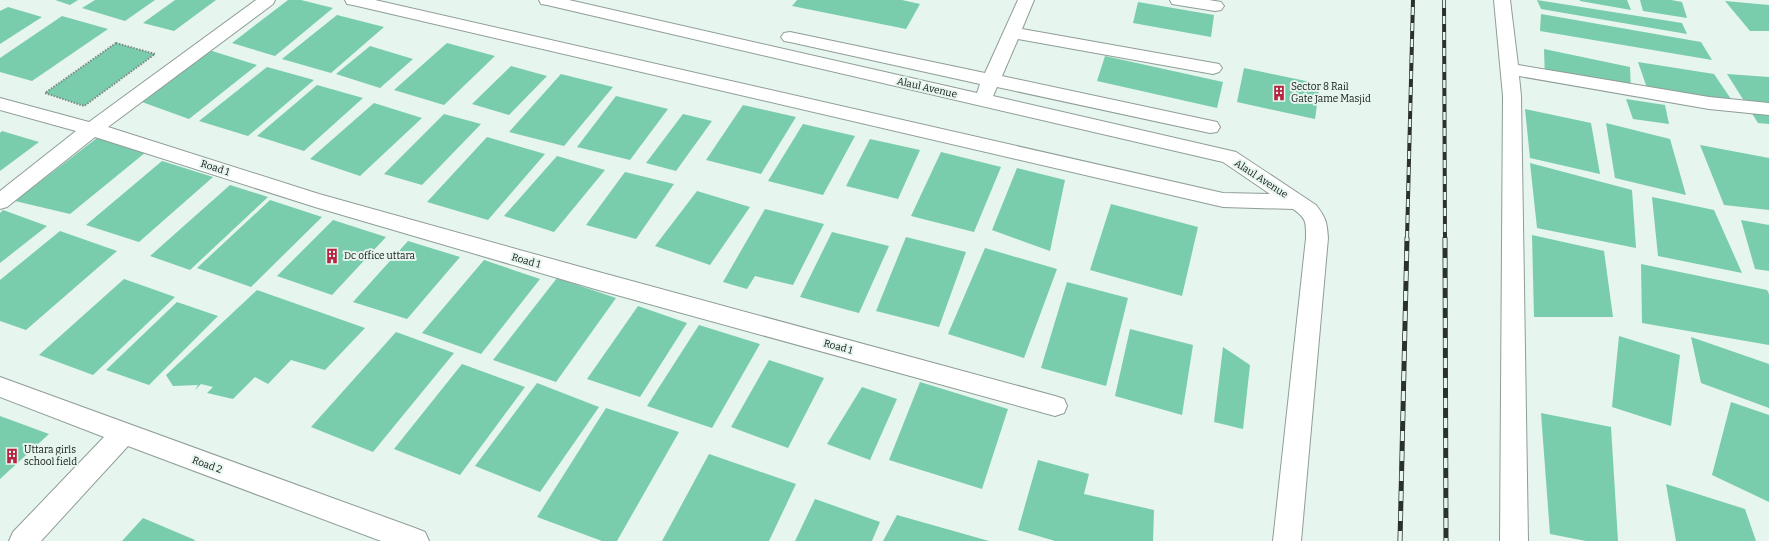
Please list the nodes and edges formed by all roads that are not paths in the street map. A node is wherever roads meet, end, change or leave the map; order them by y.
1 (267, 0) edge
2 (353, 0) edge
3 (547, 0) edge
4 (1026, 0) edge
5 (1178, 0) edge
6 (1502, 0) edge
7 (1215, 6) dead end
8 (1012, 33) junction
9 (790, 37) dead end
10 (1213, 68) dead end
11 (1510, 69) junction
12 (991, 80) junction
13 (982, 101) junction
14 (0, 104) edge
15 (1769, 109) edge
16 (1210, 127) dead end
17 (92, 129) junction
18 (0, 202) edge
19 (1297, 202) junction
20 (0, 387) edge
21 (1055, 406) dead end
22 (123, 434) junction
23 (24, 541) edge
24 (415, 541) edge
25 (1287, 541) edge
26 (1514, 541) edge

1 - 17 street
2 - 19 street
3 - 13 street, Alaul Avenue
4 - 8 street
5 - 7 street
6 - 11 street
8 - 10 street
8 - 12 street
9 - 12 street
11 - 15 street
11 - 26 street
12 - 13 street
12 - 16 street
13 - 19 street, Alaul Avenue
14 - 17 street, Road 1
17 - 18 street
17 - 21 street, Road 1
19 - 25 street, Alaul Avenue
20 - 22 street, Road 2
22 - 23 street
22 - 24 street, Road 2

